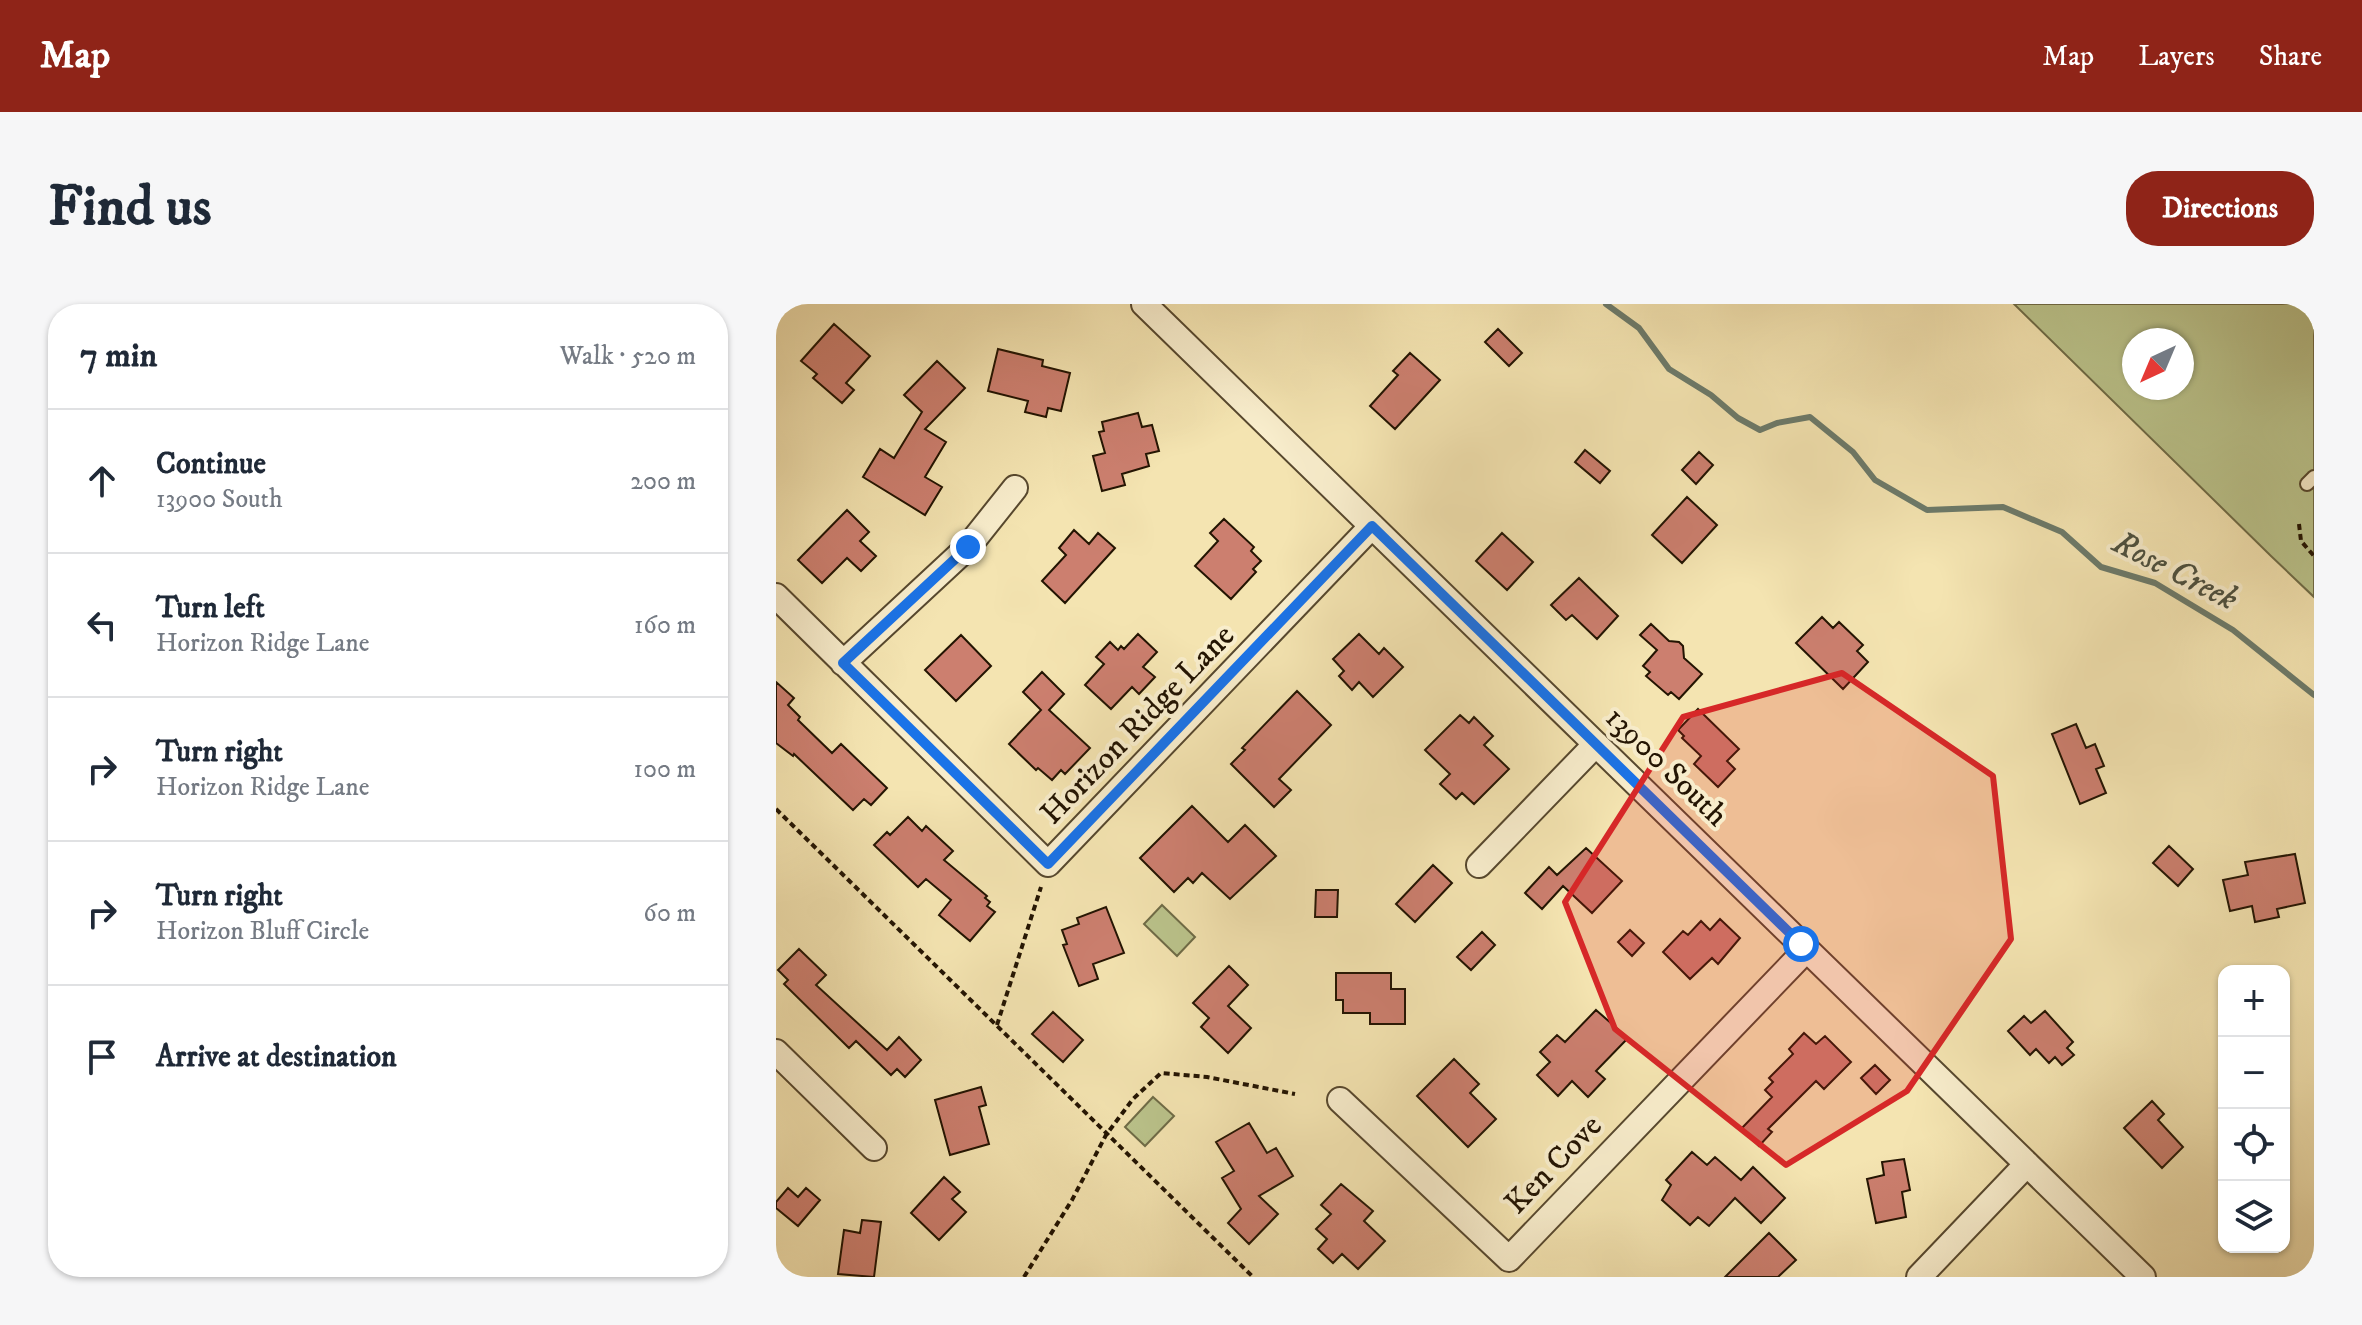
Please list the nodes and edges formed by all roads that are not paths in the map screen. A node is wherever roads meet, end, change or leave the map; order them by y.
1 (1144, 304) edge
2 (1015, 488) dead end
3 (1372, 526) junction
4 (776, 596) edge
5 (843, 663) junction
6 (1596, 744) junction
7 (1479, 865) dead end
8 (1807, 949) junction
9 (776, 1052) edge
10 (1340, 1100) dead end
11 (874, 1148) dead end
12 (2027, 1164) junction
13 (1919, 1277) edge
14 (2143, 1277) edge

1 - 3 street, 13900 South
2 - 5 street
3 - 5 street, Horizon Ridge Lane
3 - 6 street, 13900 South
4 - 5 street, Horizon Ridge Lane
6 - 7 street
6 - 8 street, 13900 South
8 - 10 street, Ken Cove
8 - 12 street, 13900 South
9 - 11 street
12 - 13 street
12 - 14 street, 13900 South

